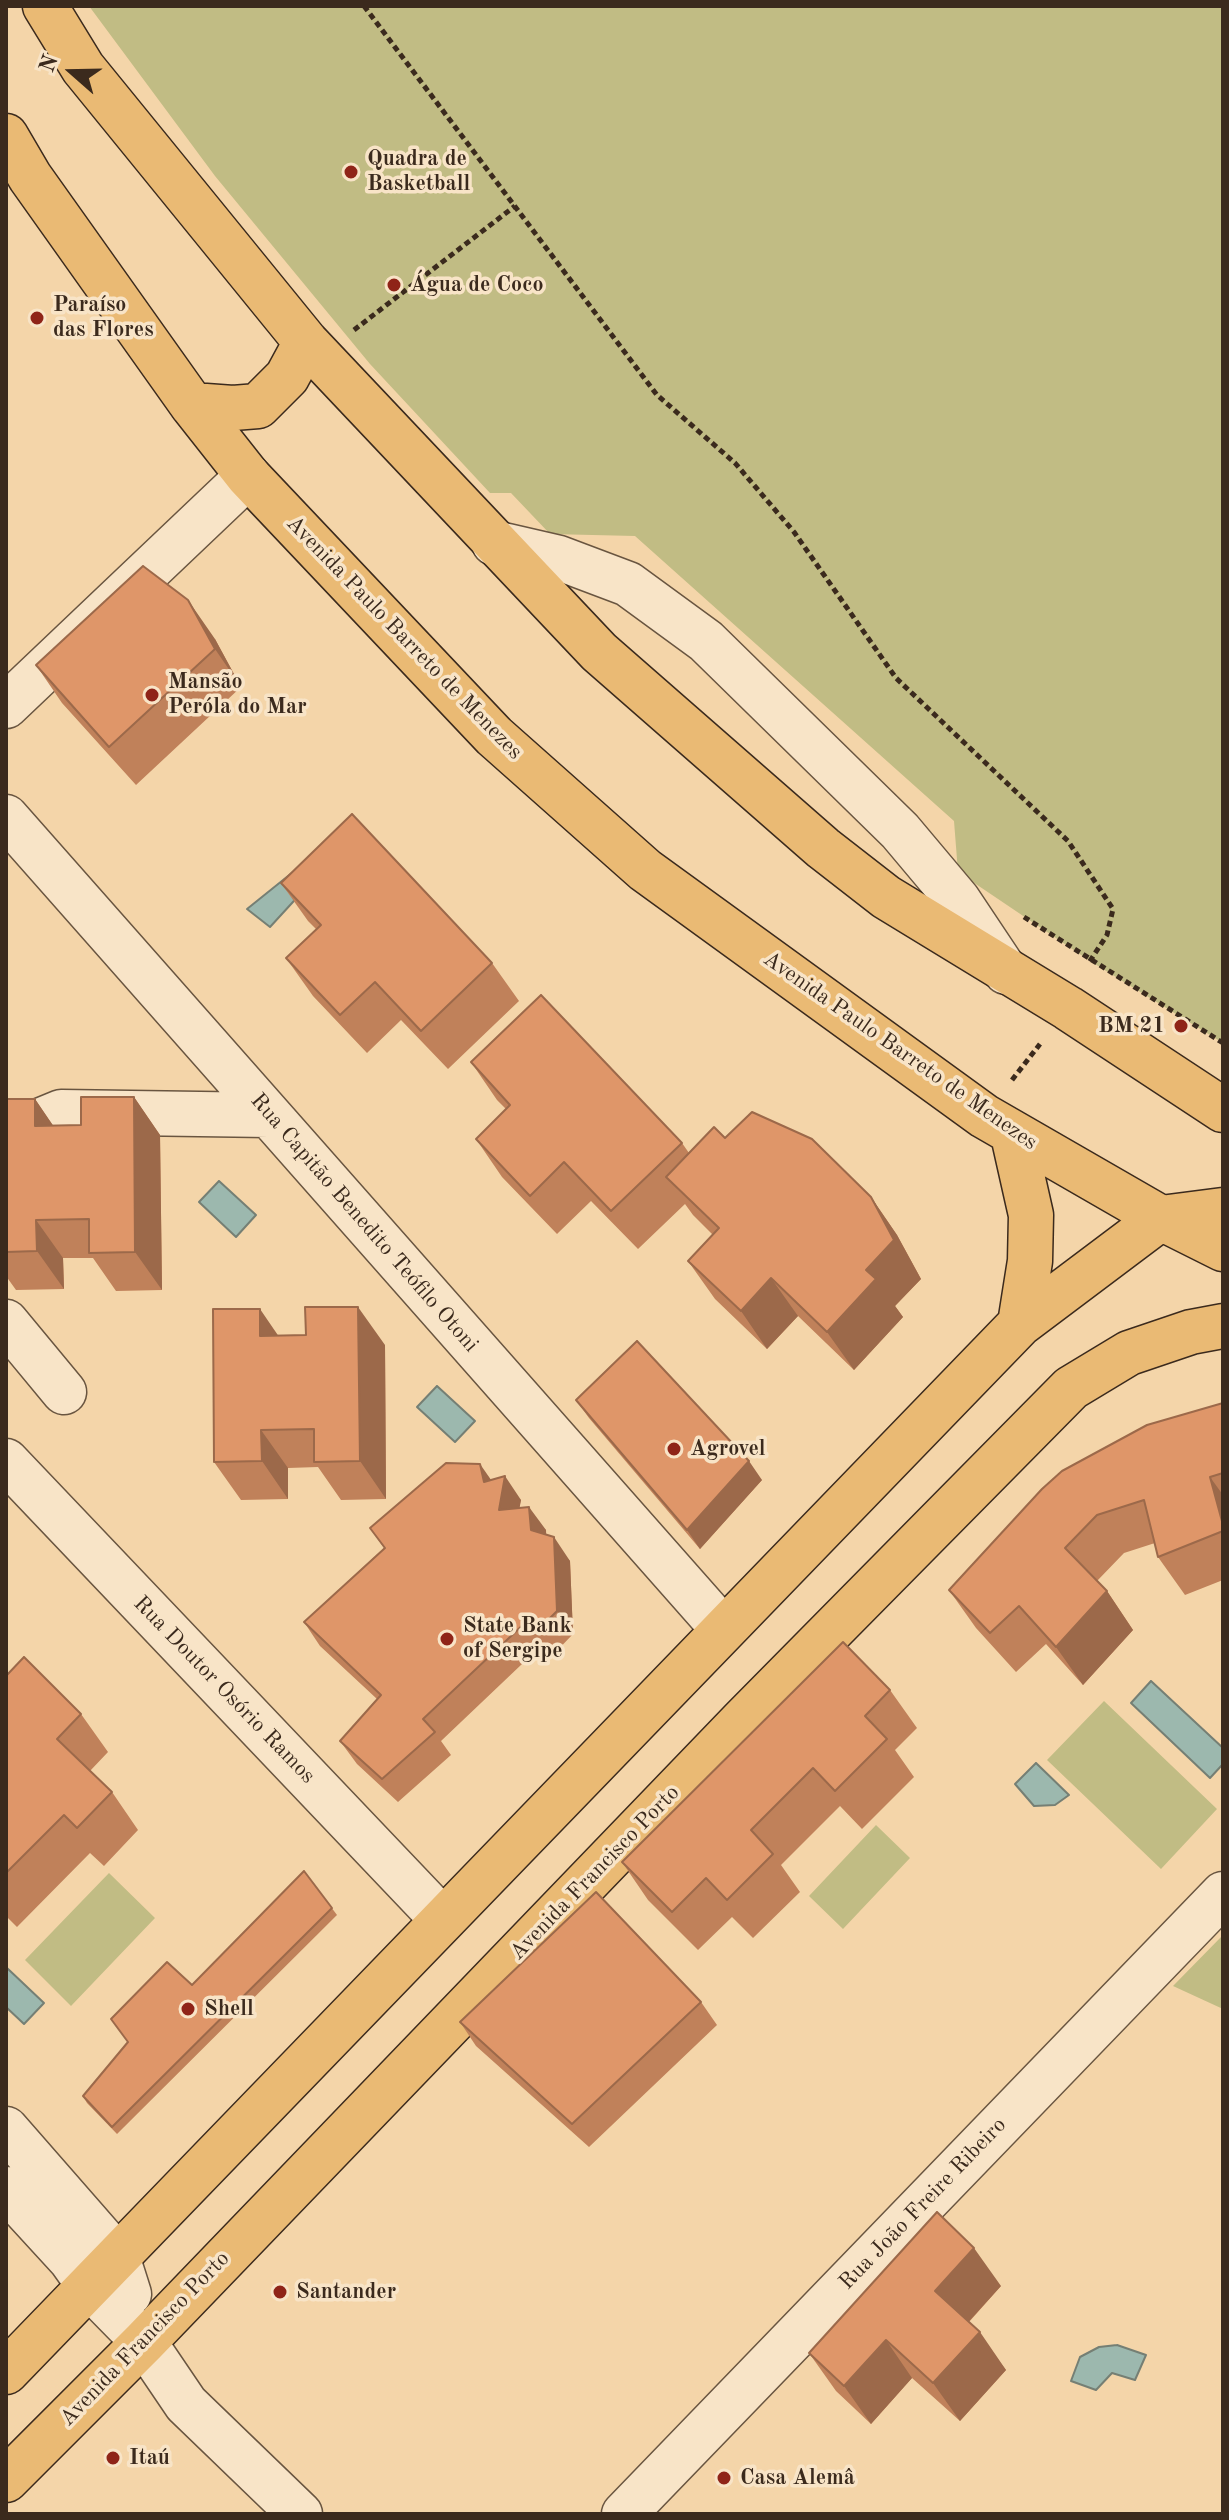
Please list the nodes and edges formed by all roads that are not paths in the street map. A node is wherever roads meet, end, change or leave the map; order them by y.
1 (45, 6) edge
2 (6, 136) edge
3 (326, 338) junction
4 (192, 405) junction
5 (248, 476) junction
6 (494, 543) junction
7 (6, 706) edge
8 (6, 817) edge
9 (1006, 972) junction
10 (1223, 1110) edge
11 (269, 1115) junction
12 (1013, 1135) junction
13 (6, 1139) edge
14 (1223, 1210) edge
15 (1161, 1218) junction
16 (1223, 1249) edge
17 (6, 1322) edge
18 (1020, 1324) junction
19 (1223, 1326) edge
20 (64, 1392) dead end
21 (6, 1461) edge
22 (723, 1629) junction
23 (1223, 1894) edge
24 (442, 1919) junction
25 (6, 2129) edge
26 (6, 2189) edge
27 (104, 2272) junction
28 (144, 2342) junction
29 (6, 2372) edge
30 (6, 2480) edge
31 (300, 2514) edge
32 (624, 2514) edge

1 - 3 main road
2 - 4 main road, Avenida Paulo Barreto de Menezes
3 - 4 main road
3 - 6 main road
4 - 5 main road, Avenida Paulo Barreto de Menezes
5 - 7 street
5 - 12 main road, Avenida Paulo Barreto de Menezes
6 - 9 main road
6 - 9 street
8 - 11 street, Rua Capitão Benedito Teófilo Otoni
9 - 10 main road
11 - 13 street
11 - 22 street, Rua Capitão Benedito Teófilo Otoni
12 - 15 main road, Avenida Paulo Barreto de Menezes
12 - 18 main road
14 - 15 main road
15 - 16 main road, Avenida Paulo Barreto de Menezes
15 - 18 main road
17 - 20 street
18 - 22 main road
19 - 28 main road, Avenida Francisco Porto
21 - 24 street, Rua Doutor Osório Ramos
22 - 24 main road
23 - 32 street, Rua João Freire Ribeiro
24 - 27 main road
25 - 27 street
26 - 27 street
27 - 28 street
27 - 29 main road
28 - 30 main road, Avenida Francisco Porto
28 - 31 street

